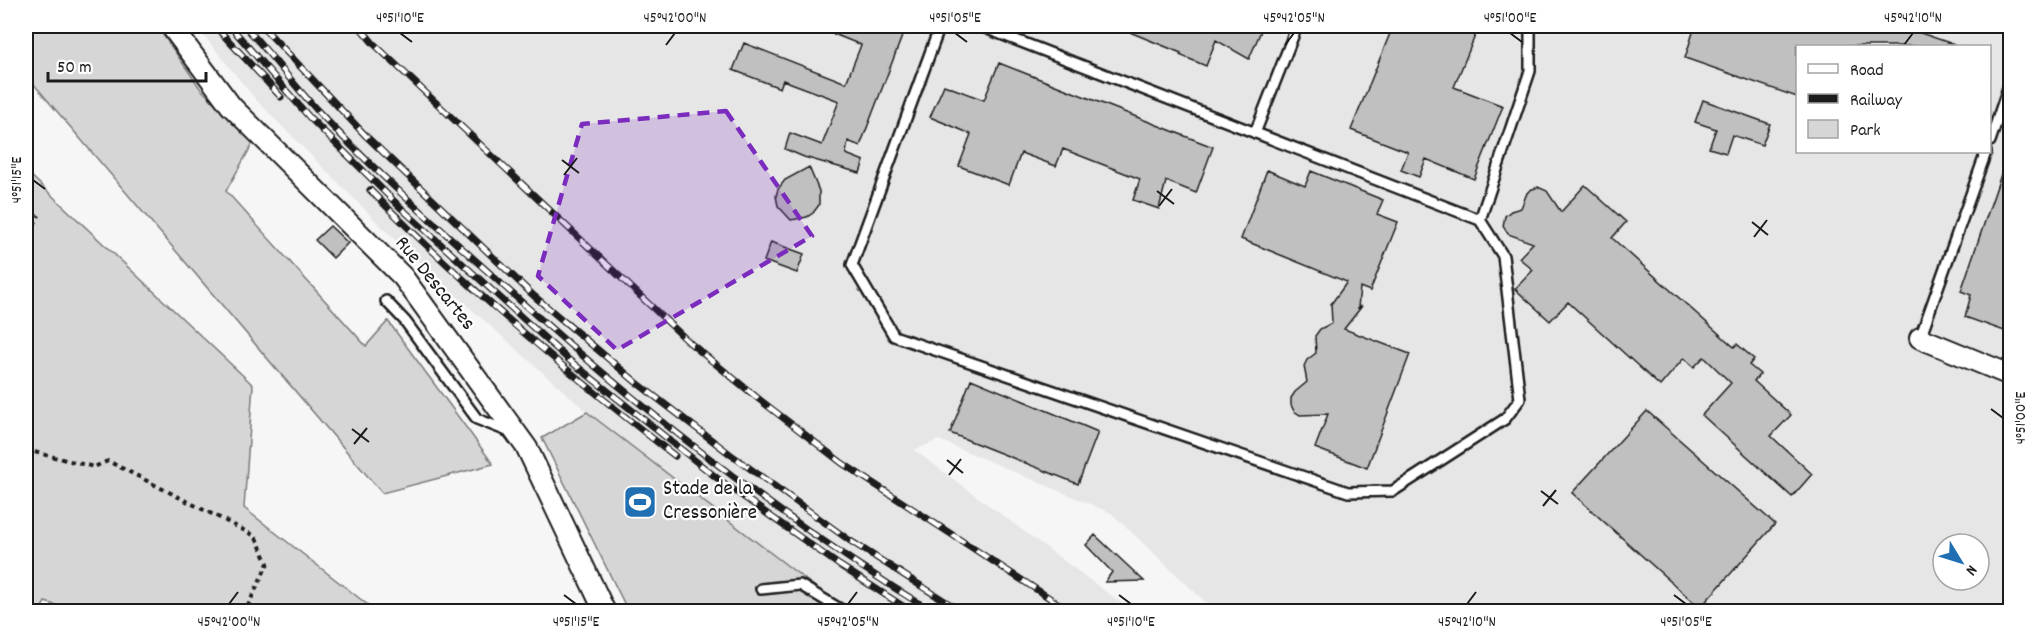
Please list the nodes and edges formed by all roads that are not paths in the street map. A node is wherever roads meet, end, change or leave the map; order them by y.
1 (171, 26) edge
2 (940, 26) edge
3 (980, 26) edge
4 (1297, 26) edge
5 (1530, 26) edge
6 (2010, 82) edge
7 (1254, 133) junction
8 (1991, 135) edge
9 (1986, 153) edge
10 (1480, 220) junction
11 (386, 301) dead end
12 (1920, 338) joint
13 (2010, 375) edge
14 (518, 435) junction
15 (761, 589) dead end
16 (605, 612) edge
17 (845, 612) edge

1 - 14 street, Rue Descartes
2 - 10 lane
3 - 7 lane
4 - 7 lane
5 - 10 lane
6 - 8 lane
7 - 10 lane
9 - 12 lane
11 - 14 lane
12 - 13 street
14 - 16 street, Rue Descartes
15 - 17 lane

